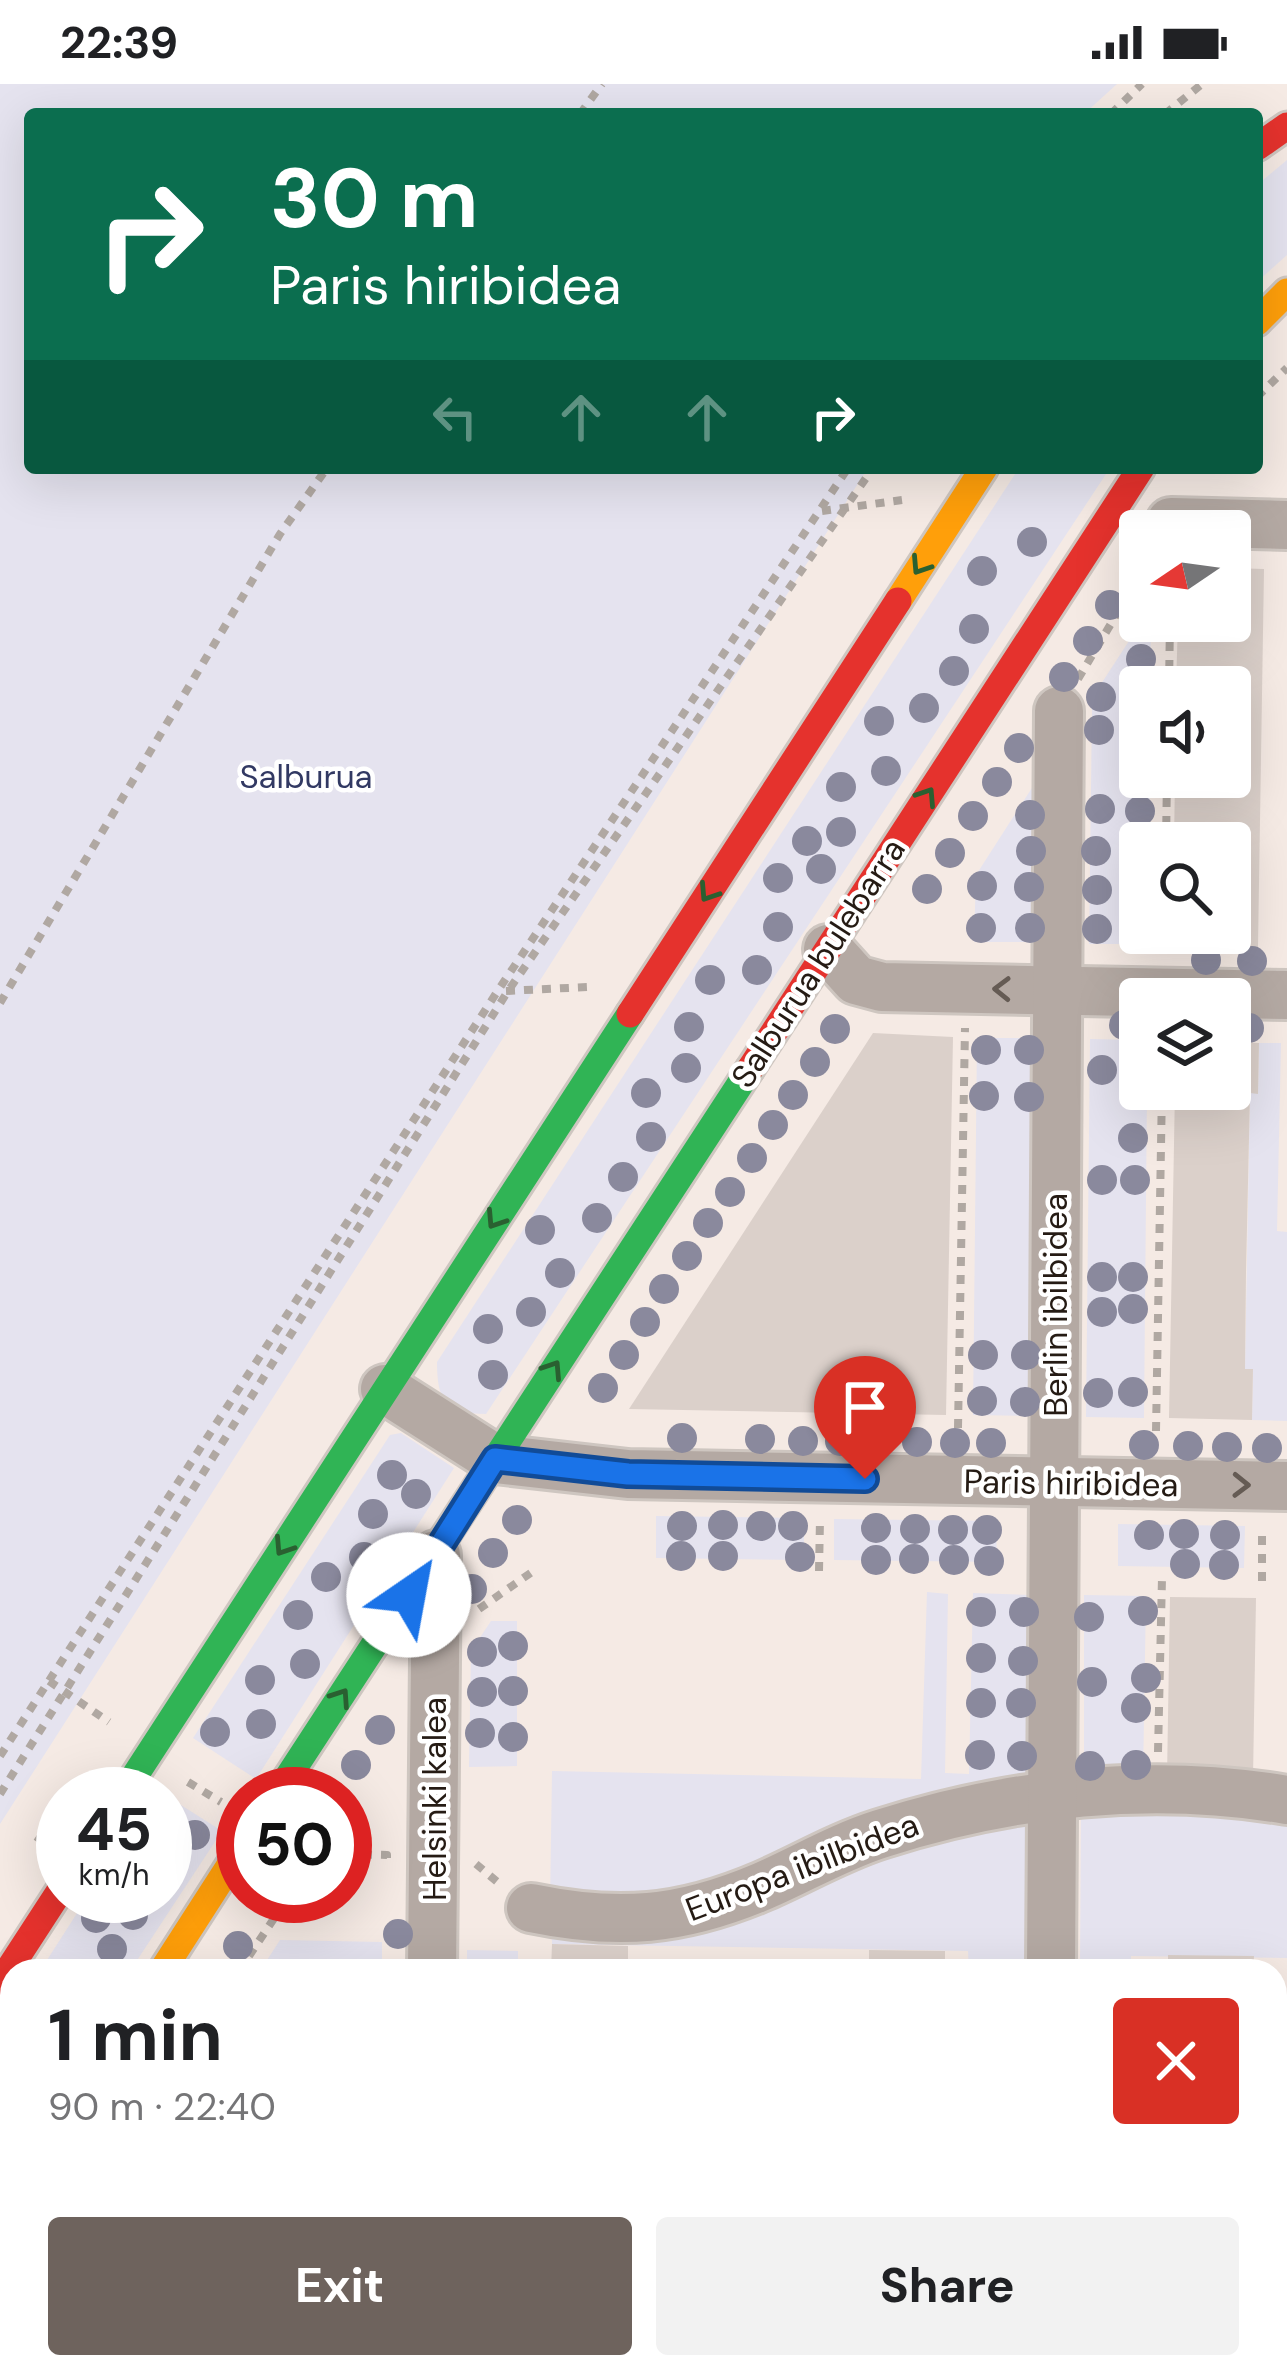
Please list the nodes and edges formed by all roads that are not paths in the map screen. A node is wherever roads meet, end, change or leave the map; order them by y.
1 (1287, 292) edge
2 (1263, 316) edge
3 (980, 474) edge
4 (1137, 474) edge
5 (1251, 524) edge
6 (1287, 525) edge
7 (1059, 711) road end
8 (828, 949) junction
9 (1057, 990) junction
10 (1287, 995) edge
11 (385, 1389) junction
12 (495, 1459) junction
13 (1054, 1483) junction
14 (1275, 1504) edge
15 (436, 1555) junction
16 (140, 1767) edge
17 (295, 1767) edge
18 (1052, 1796) junction
19 (1287, 1800) edge
20 (216, 1887) edge
21 (531, 1908) dead end
22 (39, 1923) edge
23 (16, 1959) edge
24 (170, 1959) edge
25 (432, 1959) edge
26 (1051, 1959) edge

1 - 2 main road
3 -> 11 main road
8 -> 4 main road, Salburua bulebarra
5 - 6 street
7 - 9 street, Berlin ibilbidea
9 -> 8 street
12 -> 8 main road, Salburua bulebarra
9 - 10 street
9 - 13 street, Berlin ibilbidea
11 - 12 street
11 -> 16 main road
12 - 13 street, Paris hiribidea
12 - 15 main road, Salburua bulebarra
13 -> 14 street, Paris hiribidea
13 - 18 street, Berlin ibilbidea
17 -> 15 main road, Salburua bulebarra
15 - 25 street, Helsinki kalea
18 - 19 street, Europa ibilbidea
18 - 21 street, Europa ibilbidea
18 - 26 street, Berlin ibilbidea
20 - 24 main road
22 - 23 main road

